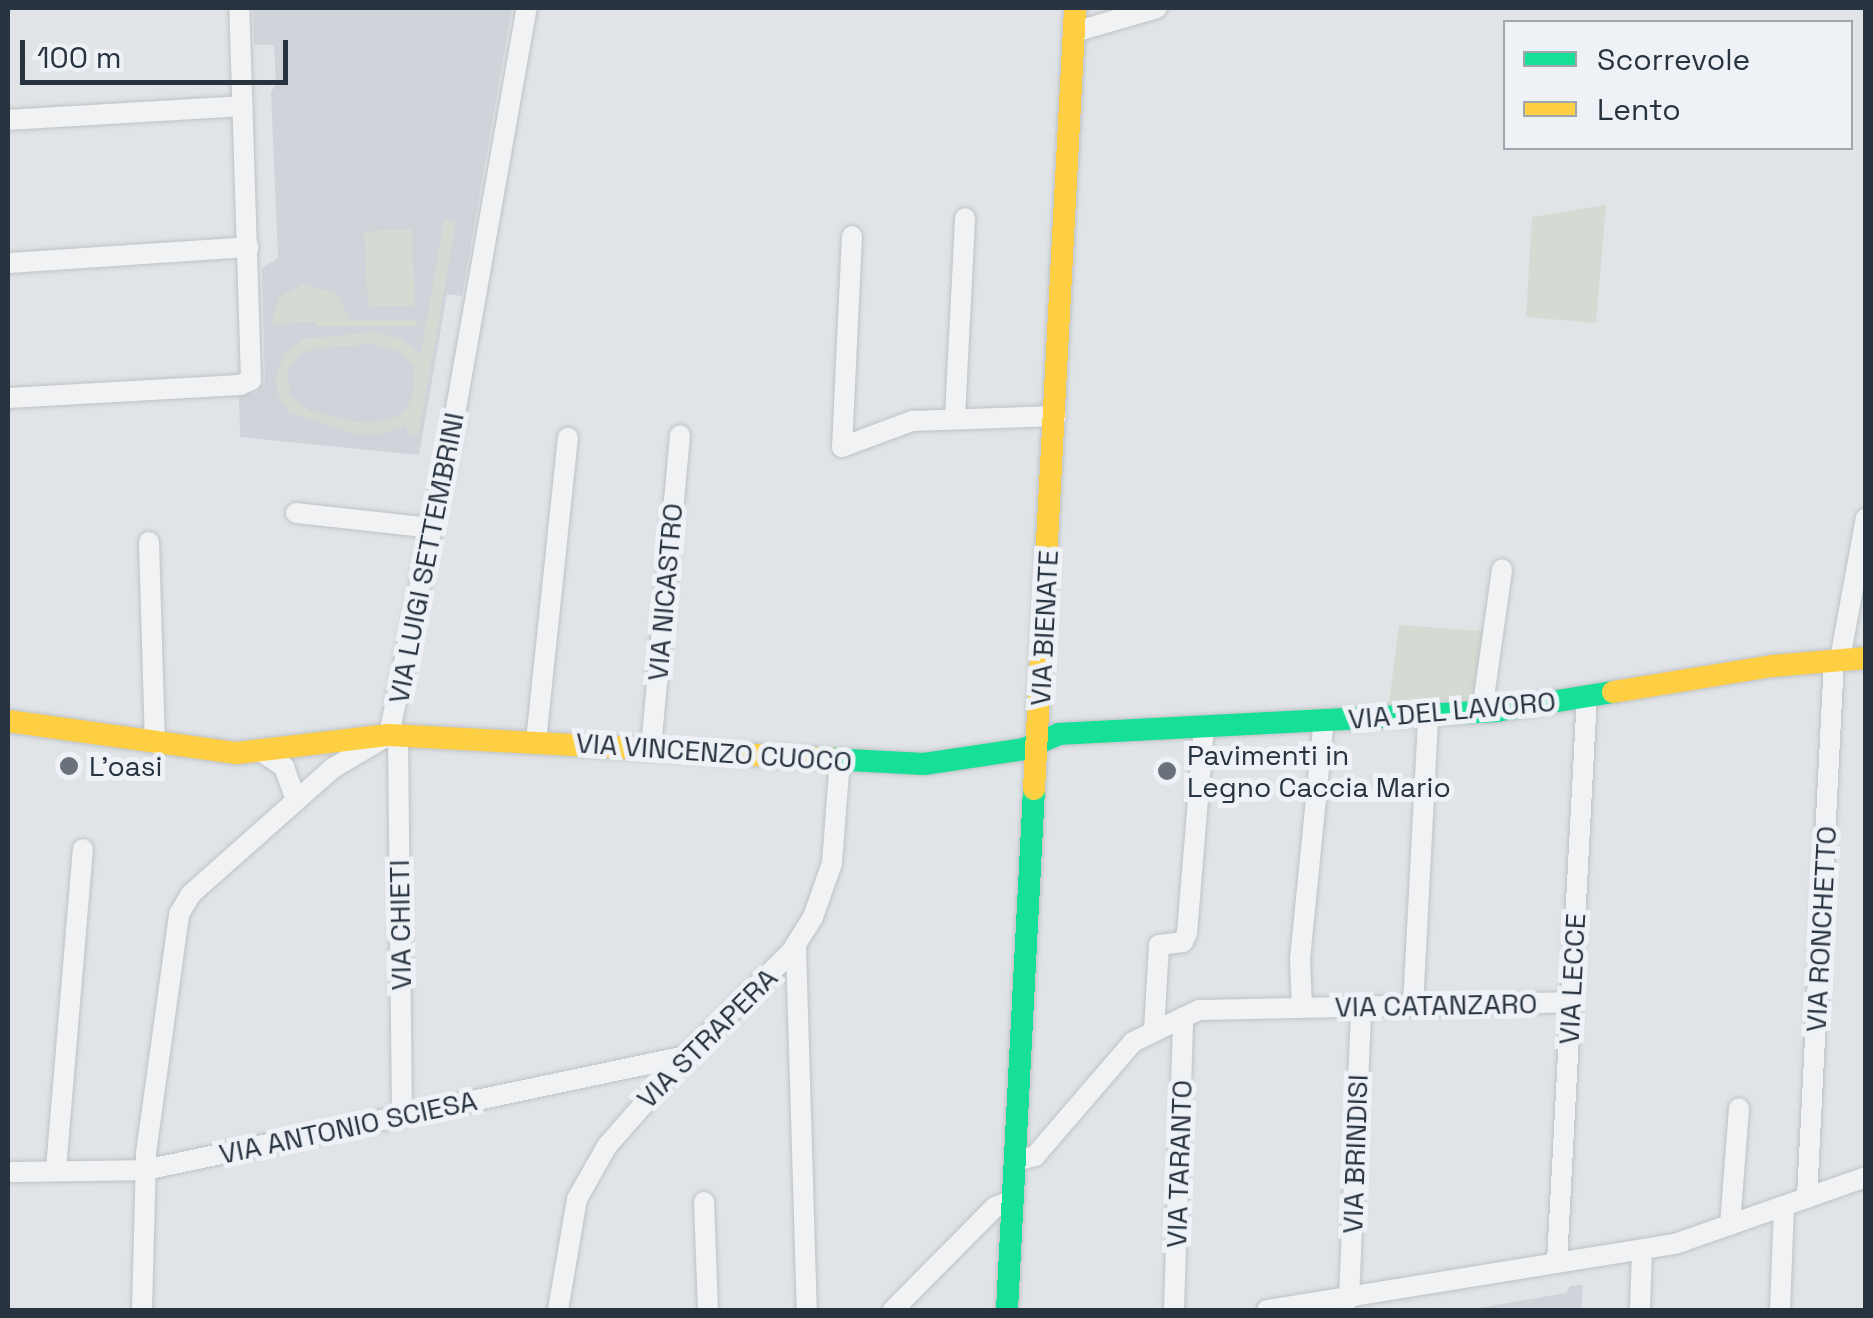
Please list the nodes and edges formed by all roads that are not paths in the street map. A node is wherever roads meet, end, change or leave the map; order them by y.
1 (239, 8) edge
2 (527, 8) edge
3 (1075, 8) edge
4 (1157, 8) edge
5 (1074, 32) junction
6 (243, 106) junction
7 (8, 120) edge
8 (964, 218) dead end
9 (852, 236) dead end
10 (248, 247) junction
11 (8, 263) edge
12 (8, 398) edge
13 (1056, 416) junction
14 (954, 417) junction
15 (680, 435) dead end
16 (568, 438) dead end
17 (296, 513) dead end
18 (1866, 518) edge
19 (432, 528) junction
20 (149, 542) dead end
21 (1502, 570) dead end
22 (1866, 658) edge
23 (1837, 660) junction
24 (1587, 696) junction
25 (1482, 712) junction
26 (1428, 715) junction
27 (8, 720) edge
28 (1324, 720) junction
29 (1204, 726) junction
30 (394, 736) junction
31 (536, 742) junction
32 (156, 743) junction
33 (1038, 744) junction
34 (651, 748) junction
35 (262, 752) junction
36 (840, 760) junction
37 (296, 800) junction
38 (83, 850) dead end
39 (796, 947) junction
40 (1571, 1002) junction
41 (1413, 1006) junction
42 (1302, 1008) junction
43 (1361, 1008) junction
44 (1183, 1017) junction
45 (1154, 1030) junction
46 (686, 1056) junction
47 (1739, 1108) dead end
48 (402, 1115) junction
49 (1016, 1160) junction
50 (56, 1169) junction
51 (145, 1170) junction
52 (8, 1172) edge
53 (1866, 1177) edge
54 (1808, 1198) junction
55 (1014, 1200) junction
56 (704, 1202) dead end
57 (1784, 1207) junction
58 (1730, 1226) junction
59 (1642, 1250) junction
60 (1557, 1262) junction
61 (1349, 1299) junction
62 (142, 1310) edge
63 (558, 1310) edge
64 (708, 1310) edge
65 (808, 1310) edge
66 (893, 1310) edge
67 (1007, 1310) edge
68 (1174, 1310) edge
69 (1267, 1310) edge
70 (1640, 1310) edge
71 (1780, 1310) edge

1 - 6 street
2 - 19 street, VIA LUIGI SETTEMBRINI
3 - 5 street, VIA BIENATE
4 - 5 street
5 - 13 street, VIA BIENATE
6 - 7 street
6 - 10 street
8 - 14 street
9 - 14 street
10 - 11 street
10 - 12 street
13 - 14 street
13 - 33 street, VIA BIENATE
15 - 34 street, VIA NICASTRO
16 - 31 street
17 - 19 street
18 - 23 street, VIA RONCHETTO
19 - 30 street, VIA LUIGI SETTEMBRINI
20 - 32 street
21 - 25 street
22 - 23 street, VIA DEL LAVORO
23 - 24 street, VIA DEL LAVORO
23 - 54 street, VIA RONCHETTO
24 - 25 street, VIA DEL LAVORO
24 - 40 street, VIA LECCE
25 - 26 street, VIA DEL LAVORO
26 - 28 street, VIA DEL LAVORO
26 - 41 street
27 - 32 street, VIA VINCENZO CUOCO
28 - 29 street, VIA DEL LAVORO
28 - 42 street
29 - 33 street, VIA DEL LAVORO
29 - 45 street
30 - 31 street, VIA VINCENZO CUOCO
30 - 35 street, VIA VINCENZO CUOCO
30 - 37 street, VIA LUIGI SETTEMBRINI
30 - 48 street, VIA CHIETI
31 - 34 street, VIA VINCENZO CUOCO
32 - 35 street, VIA VINCENZO CUOCO
33 - 36 street, VIA VINCENZO CUOCO
33 - 49 street, VIA BIENATE
34 - 36 street, VIA VINCENZO CUOCO
35 - 37 street
36 - 39 street, VIA STRAPERA
37 - 51 street, VIA LUIGI SETTEMBRINI
38 - 50 street
39 - 46 street, VIA STRAPERA
39 - 65 street
40 - 41 street, VIA CATANZARO
40 - 60 street, VIA LECCE
41 - 43 street, VIA CATANZARO
42 - 43 street, VIA CATANZARO
42 - 44 street, VIA CATANZARO
43 - 61 street, VIA BRINDISI
44 - 45 street, VIA CATANZARO
44 - 68 street, VIA TARANTO
45 - 49 street, VIA CATANZARO
46 - 48 street, VIA ANTONIO SCIESA
46 - 63 street, VIA STRAPERA
47 - 58 street
48 - 51 street, VIA ANTONIO SCIESA
49 - 55 street, VIA BIENATE
50 - 51 street, VIA ANTONIO SCIESA
50 - 52 street, VIA ANTONIO SCIESA
51 - 62 street, VIA LUIGI SETTEMBRINI
53 - 54 street
54 - 57 street
55 - 66 street
55 - 67 street, VIA BIENATE
56 - 64 street
57 - 58 street
57 - 71 street
58 - 59 street
59 - 60 street
59 - 70 street
60 - 61 street
61 - 69 street

